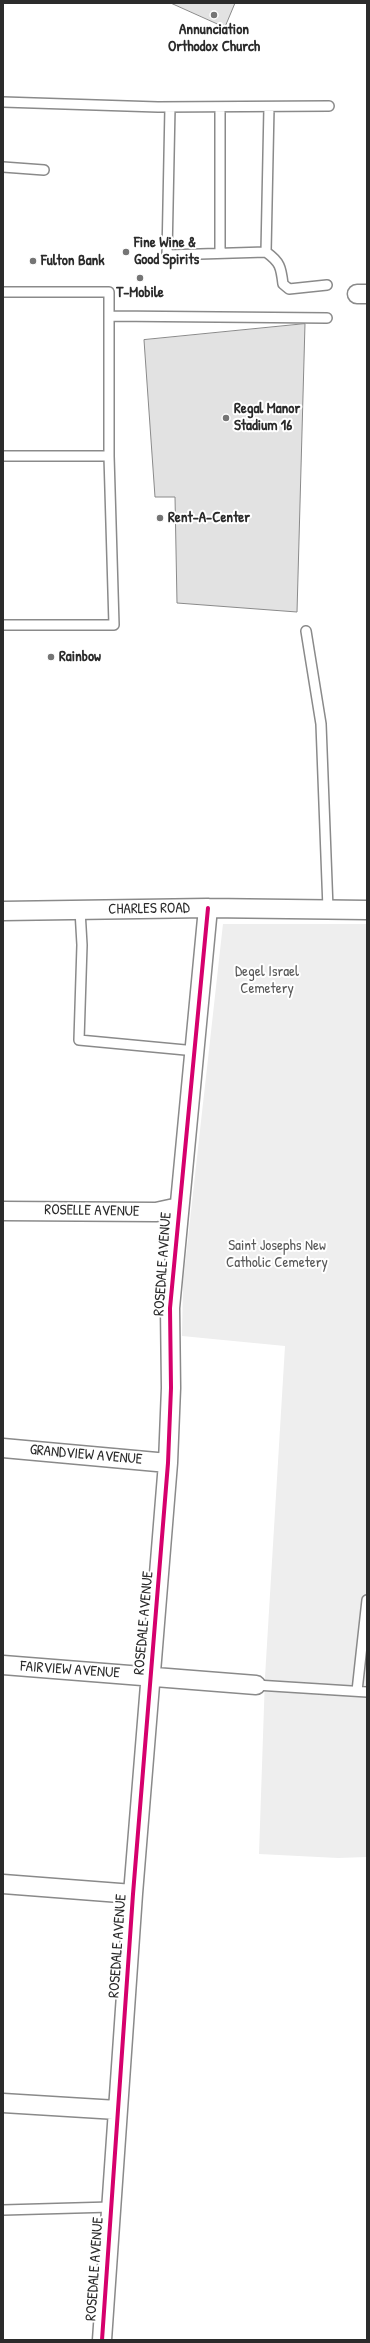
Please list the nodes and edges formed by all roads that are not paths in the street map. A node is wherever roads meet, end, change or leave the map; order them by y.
1 (3, 102) edge
2 (329, 106) dead end
3 (170, 107) junction
4 (220, 107) junction
5 (269, 107) junction
6 (3, 167) edge
7 (44, 170) dead end
8 (266, 252) junction
9 (220, 253) junction
10 (327, 285) dead end
11 (3, 292) edge
12 (109, 316) junction
13 (327, 318) dead end
14 (3, 456) edge
15 (109, 456) junction
16 (3, 625) edge
17 (306, 631) dead end
18 (208, 908) junction
19 (328, 909) junction
20 (80, 910) junction
21 (367, 910) edge
22 (3, 911) edge
23 (196, 1051) junction
24 (180, 1207) junction
25 (3, 1211) edge
26 (3, 1448) edge
27 (168, 1463) junction
28 (367, 1600) edge
29 (3, 1665) edge
30 (151, 1677) junction
31 (256, 1685) joint
32 (357, 1691) junction
33 (367, 1692) edge
34 (3, 1884) edge
35 (133, 1894) junction
36 (3, 2103) edge
37 (117, 2110) junction
38 (111, 2207) junction
39 (3, 2210) edge
40 (102, 2340) edge

1 - 3 lane
2 - 5 lane
3 - 4 lane
3 - 9 lane
4 - 5 lane
4 - 9 lane
5 - 8 lane
6 - 7 lane
8 - 9 lane
8 - 10 lane
11 - 12 lane
12 - 13 lane
12 - 15 lane
14 - 15 lane
15 - 16 lane
17 - 19 lane
18 - 19 street, CHARLES ROAD
18 - 20 street, CHARLES ROAD
18 - 23 street, ROSEDALE AVENUE
19 - 21 street, CHARLES ROAD
20 - 22 street, CHARLES ROAD
20 - 23 lane
23 - 24 street, ROSEDALE AVENUE
24 - 25 street, ROSELLE AVENUE
24 - 27 street, ROSEDALE AVENUE
26 - 27 street, GRANDVIEW AVENUE
27 - 30 street, ROSEDALE AVENUE
28 - 32 lane
29 - 30 street, FAIRVIEW AVENUE
30 - 31 street, FAIRVIEW AVENUE
30 - 35 street, ROSEDALE AVENUE
31 - 32 lane
32 - 33 lane
34 - 35 street
35 - 37 street, ROSEDALE AVENUE
36 - 37 street
37 - 38 street, ROSEDALE AVENUE
38 - 39 lane
38 - 40 street, ROSEDALE AVENUE

